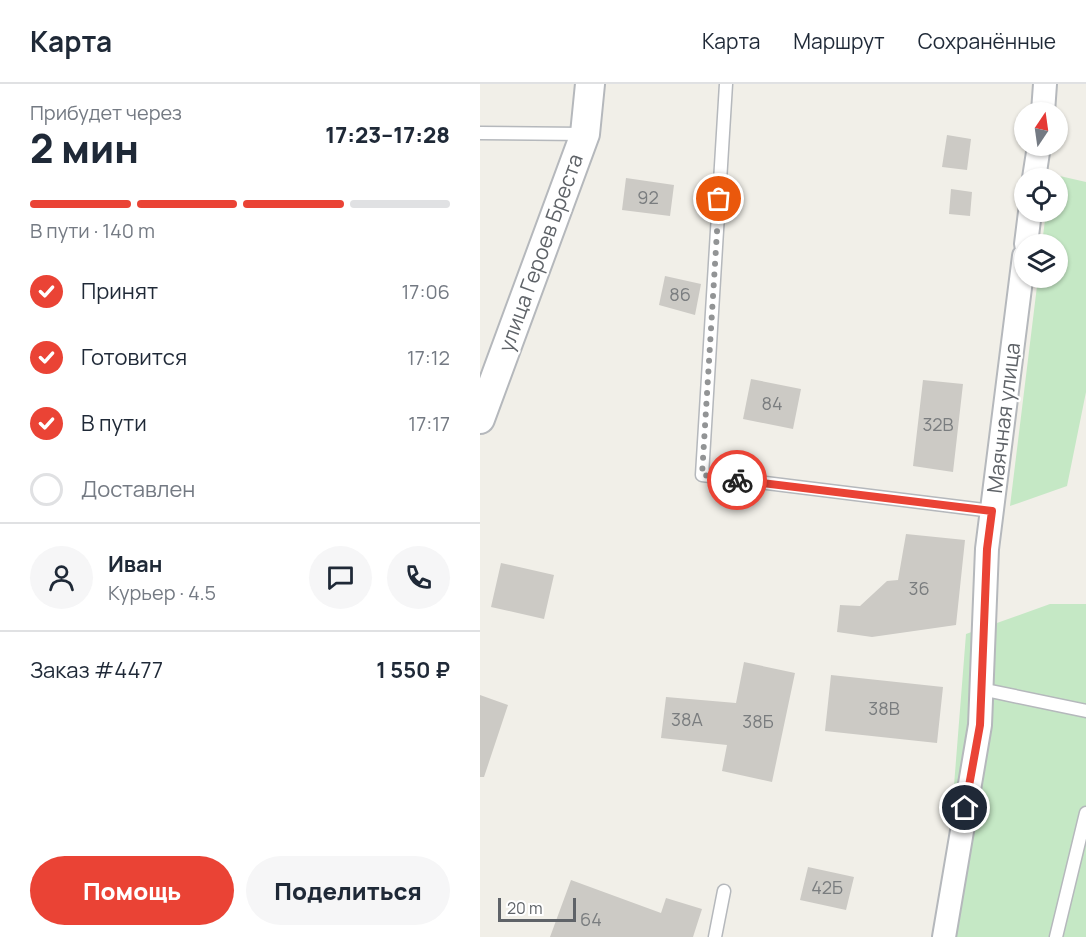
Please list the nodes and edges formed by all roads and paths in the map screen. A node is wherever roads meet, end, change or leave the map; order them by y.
1 (590, 84) edge
2 (726, 84) edge
3 (1045, 84) edge
4 (1044, 102) edge
5 (480, 134) edge
6 (585, 134) junction
7 (1020, 288) edge
8 (480, 419) edge
9 (992, 511) junction
10 (981, 689) junction
11 (1086, 711) edge
12 (1086, 813) edge
13 (724, 891) dead end
14 (715, 937) edge
15 (944, 937) edge
16 (1056, 937) edge

1 - 6 street, улица Героев Бреста
2 - 9 lane
3 - 4 street
5 - 6 lane
6 - 8 street, улица Героев Бреста
7 - 9 street, Маячная улица
9 - 10 street, Маячная улица
10 - 11 lane
10 - 15 street, Маячная улица
12 - 16 lane
13 - 14 lane

